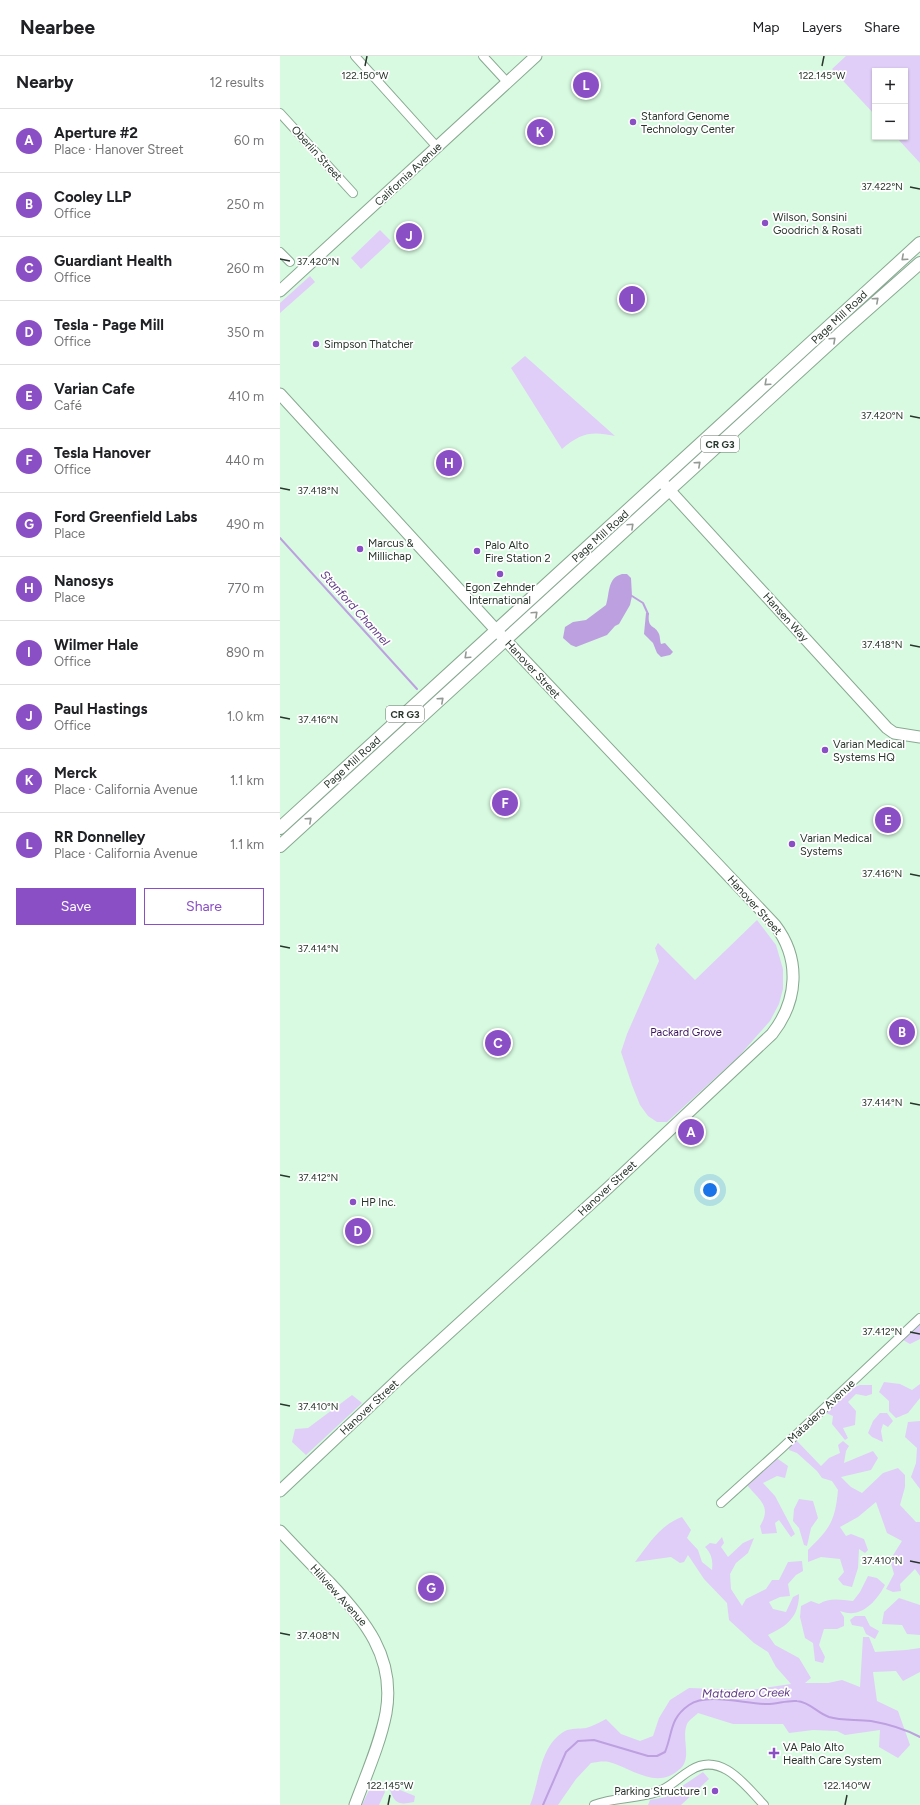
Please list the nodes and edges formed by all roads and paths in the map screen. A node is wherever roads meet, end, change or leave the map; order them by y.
1 (356, 56) edge
2 (483, 56) edge
3 (536, 56) edge
4 (507, 82) junction
5 (280, 113) edge
6 (437, 147) junction
7 (353, 193) dead end
8 (920, 243) edge
9 (280, 252) edge
10 (290, 262) dead end
11 (920, 263) edge
12 (280, 291) edge
13 (280, 394) edge
14 (661, 480) junction
15 (670, 490) junction
16 (496, 630) junction
17 (506, 640) junction
18 (920, 737) edge
19 (280, 828) edge
20 (280, 846) edge
21 (920, 1318) edge
22 (280, 1491) edge
23 (721, 1503) dead end
24 (280, 1531) edge
25 (354, 1805) edge
26 (594, 1805) edge
27 (764, 1805) edge

1 - 6 street
2 - 4 street
3 - 4 street, California Avenue
4 - 6 street, California Avenue
5 - 7 street, Oberlin Street
6 - 12 street, California Avenue
8 -> 14 main road, Page Mill Road / CR G3
9 - 10 street
15 -> 11 main road, Page Mill Road / CR G3
13 - 16 street, Hanover Street
14 - 15 street, Hansen Way
14 - 16 main road, Page Mill Road / CR G3
17 -> 15 main road, Page Mill Road / CR G3
15 - 18 street, Hansen Way
16 - 17 street, Hanover Street
16 -> 19 main road, Page Mill Road / CR G3
20 -> 17 main road, Page Mill Road / CR G3
17 - 22 street, Hanover Street
21 - 23 street, Matadero Avenue
24 - 25 street, Hillview Avenue
26 - 27 street

